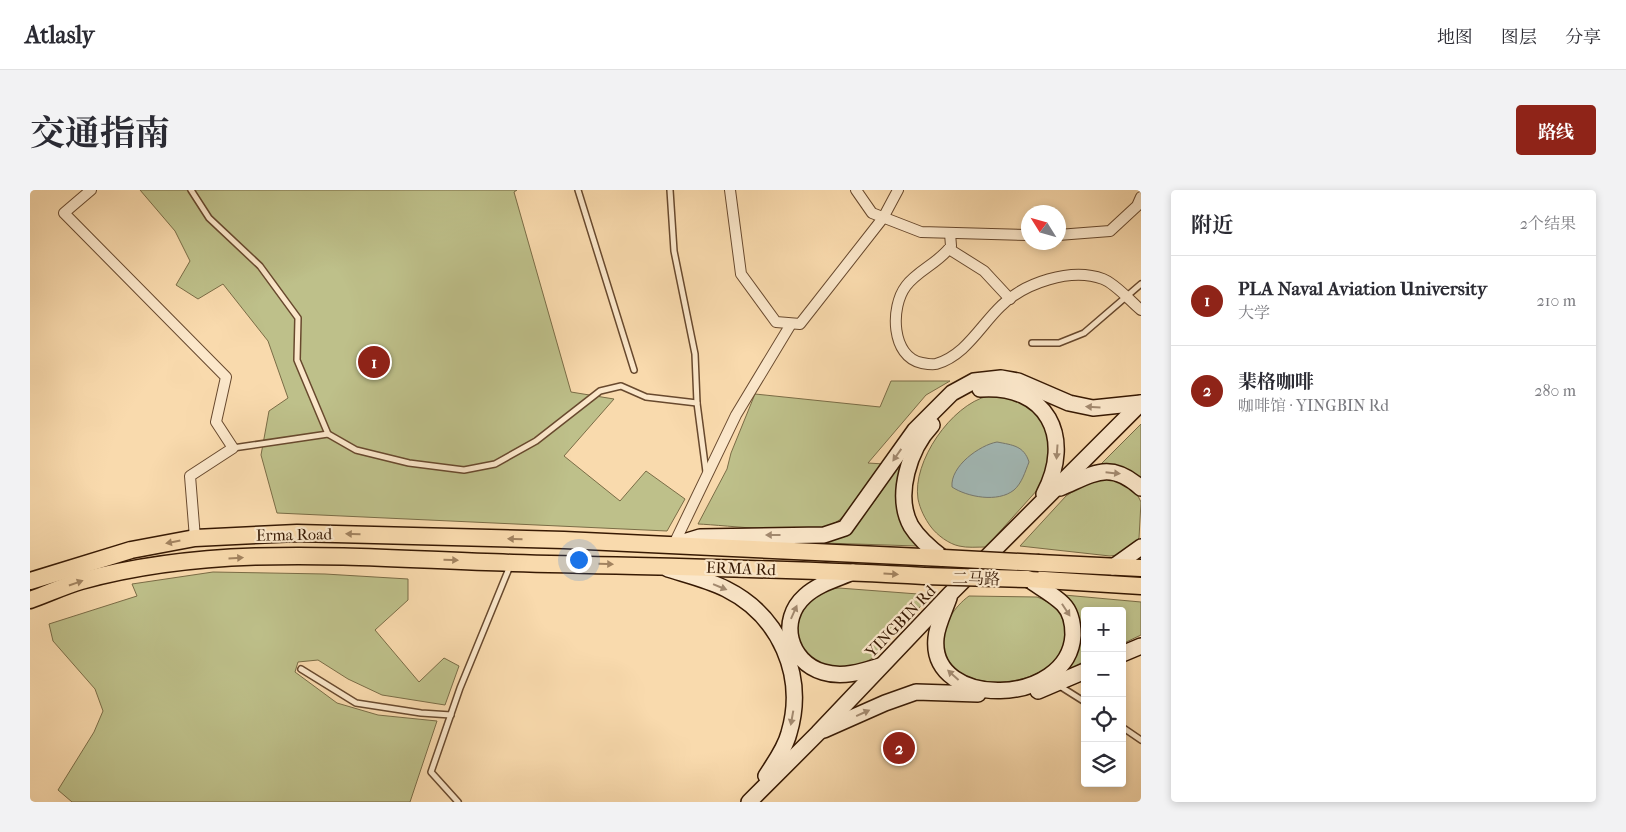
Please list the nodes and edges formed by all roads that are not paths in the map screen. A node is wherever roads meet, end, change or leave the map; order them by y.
1 (91, 190) edge
2 (191, 190) edge
3 (578, 190) edge
4 (670, 190) edge
5 (730, 190) edge
6 (856, 190) edge
7 (898, 190) edge
8 (1141, 197) edge
9 (883, 218) junction
10 (950, 233) junction
11 (1066, 234) edge
12 (1021, 235) edge
13 (949, 250) junction
14 (1141, 284) edge
15 (1127, 298) junction
16 (1010, 299) junction
17 (1141, 310) edge
18 (791, 324) junction
19 (1032, 343) dead end
20 (634, 370) dead end
21 (697, 403) junction
22 (1141, 403) edge
23 (328, 434) junction
24 (233, 448) junction
25 (706, 475) junction
26 (1141, 488) edge
27 (1051, 492) junction
28 (1036, 509) junction
29 (414, 536) junction
30 (195, 538) junction
31 (673, 546) junction
32 (1141, 547) edge
33 (943, 558) junction
34 (413, 559) junction
35 (511, 563) junction
36 (658, 565) junction
37 (1114, 567) junction
38 (1141, 568) edge
39 (853, 572) junction
40 (924, 576) joint
41 (1028, 579) junction
42 (30, 581) edge
43 (1141, 586) edge
44 (950, 593) junction
45 (30, 600) edge
46 (1141, 646) edge
47 (1126, 652) edge
48 (881, 666) junction
49 (301, 669) dead end
50 (1081, 673) edge
51 (1057, 684) junction
52 (1081, 699) edge
53 (450, 715) junction
54 (1126, 730) edge
55 (818, 733) junction
56 (1141, 740) edge
57 (458, 802) edge
58 (748, 802) edge

1 - 24 street
2 - 23 lane
3 - 20 lane
4 - 21 lane
5 - 18 street
6 - 9 street
7 - 9 street
8 - 11 street
9 - 10 street
9 - 18 street
10 - 12 street
10 - 13 street
13 - 16 street
13 - 16 street
14 - 15 lane
15 - 16 street
15 - 17 street
15 - 19 lane
18 - 25 street
21 - 23 lane
21 - 25 lane
22 - 27 main road, YINGBIN Rd
22 -> 31 main road
23 - 24 lane
24 - 30 street
25 - 31 street
27 -> 26 main road
27 - 28 main road, YINGBIN Rd
33 -> 28 main road
28 - 44 main road, YINGBIN Rd
29 -> 30 main road, Erma Road
31 -> 29 main road, Erma Road
29 - 34 main road
30 -> 42 main road, Erma Road
31 - 33 main road, ERMA Rd
32 - 37 main road
33 - 37 main road, 二马路, bridge
34 -> 35 main road, Erma Road
45 -> 34 main road, Erma Road
35 -> 36 main road, Erma Road
35 - 53 lane
36 - 39 main road, ERMA Rd
36 -> 58 main road
37 - 38 main road, 二马路
39 -> 40 main road, ERMA Rd
48 -> 39 main road
40 - 41 main road, 二马路, bridge
41 - 43 main road, 二马路
41 -> 44 main road
44 - 48 main road, YINGBIN Rd
46 - 47 main road
48 - 55 main road, YINGBIN Rd
49 - 53 lane
50 - 51 main road
51 - 52 lane
55 -> 51 main road
53 - 57 lane
54 - 56 lane
55 - 58 main road, YINGBIN Rd

